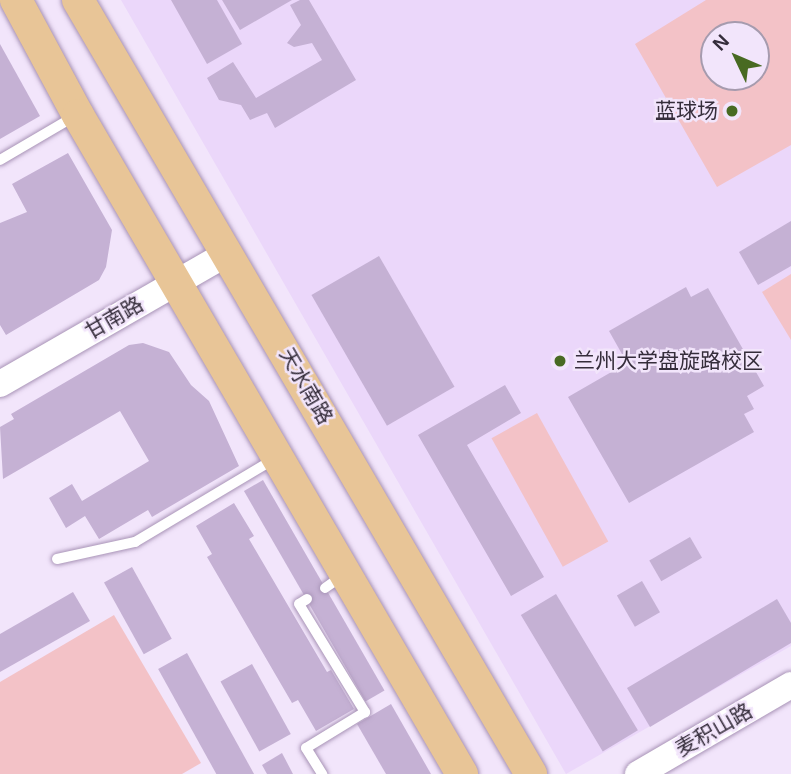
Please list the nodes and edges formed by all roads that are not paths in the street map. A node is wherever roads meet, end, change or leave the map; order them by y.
1 (16, 0) edge
2 (78, 0) edge
3 (78, 115) junction
4 (0, 160) edge
5 (228, 253) junction
6 (175, 283) junction
7 (0, 384) edge
8 (279, 457) junction
9 (57, 559) dead end
10 (307, 599) dead end
11 (791, 685) edge
12 (322, 774) edge
13 (462, 774) edge
14 (531, 774) edge
15 (638, 774) edge

1 - 3 main road
2 - 5 main road, 天水南路
3 - 4 lane
3 - 6 main road
5 - 6 street, 甘南路
5 - 14 main road, 天水南路
6 - 7 street, 甘南路
6 - 8 main road
8 - 9 lane
8 - 13 main road
10 - 12 lane
11 - 15 street, 麦积山路

